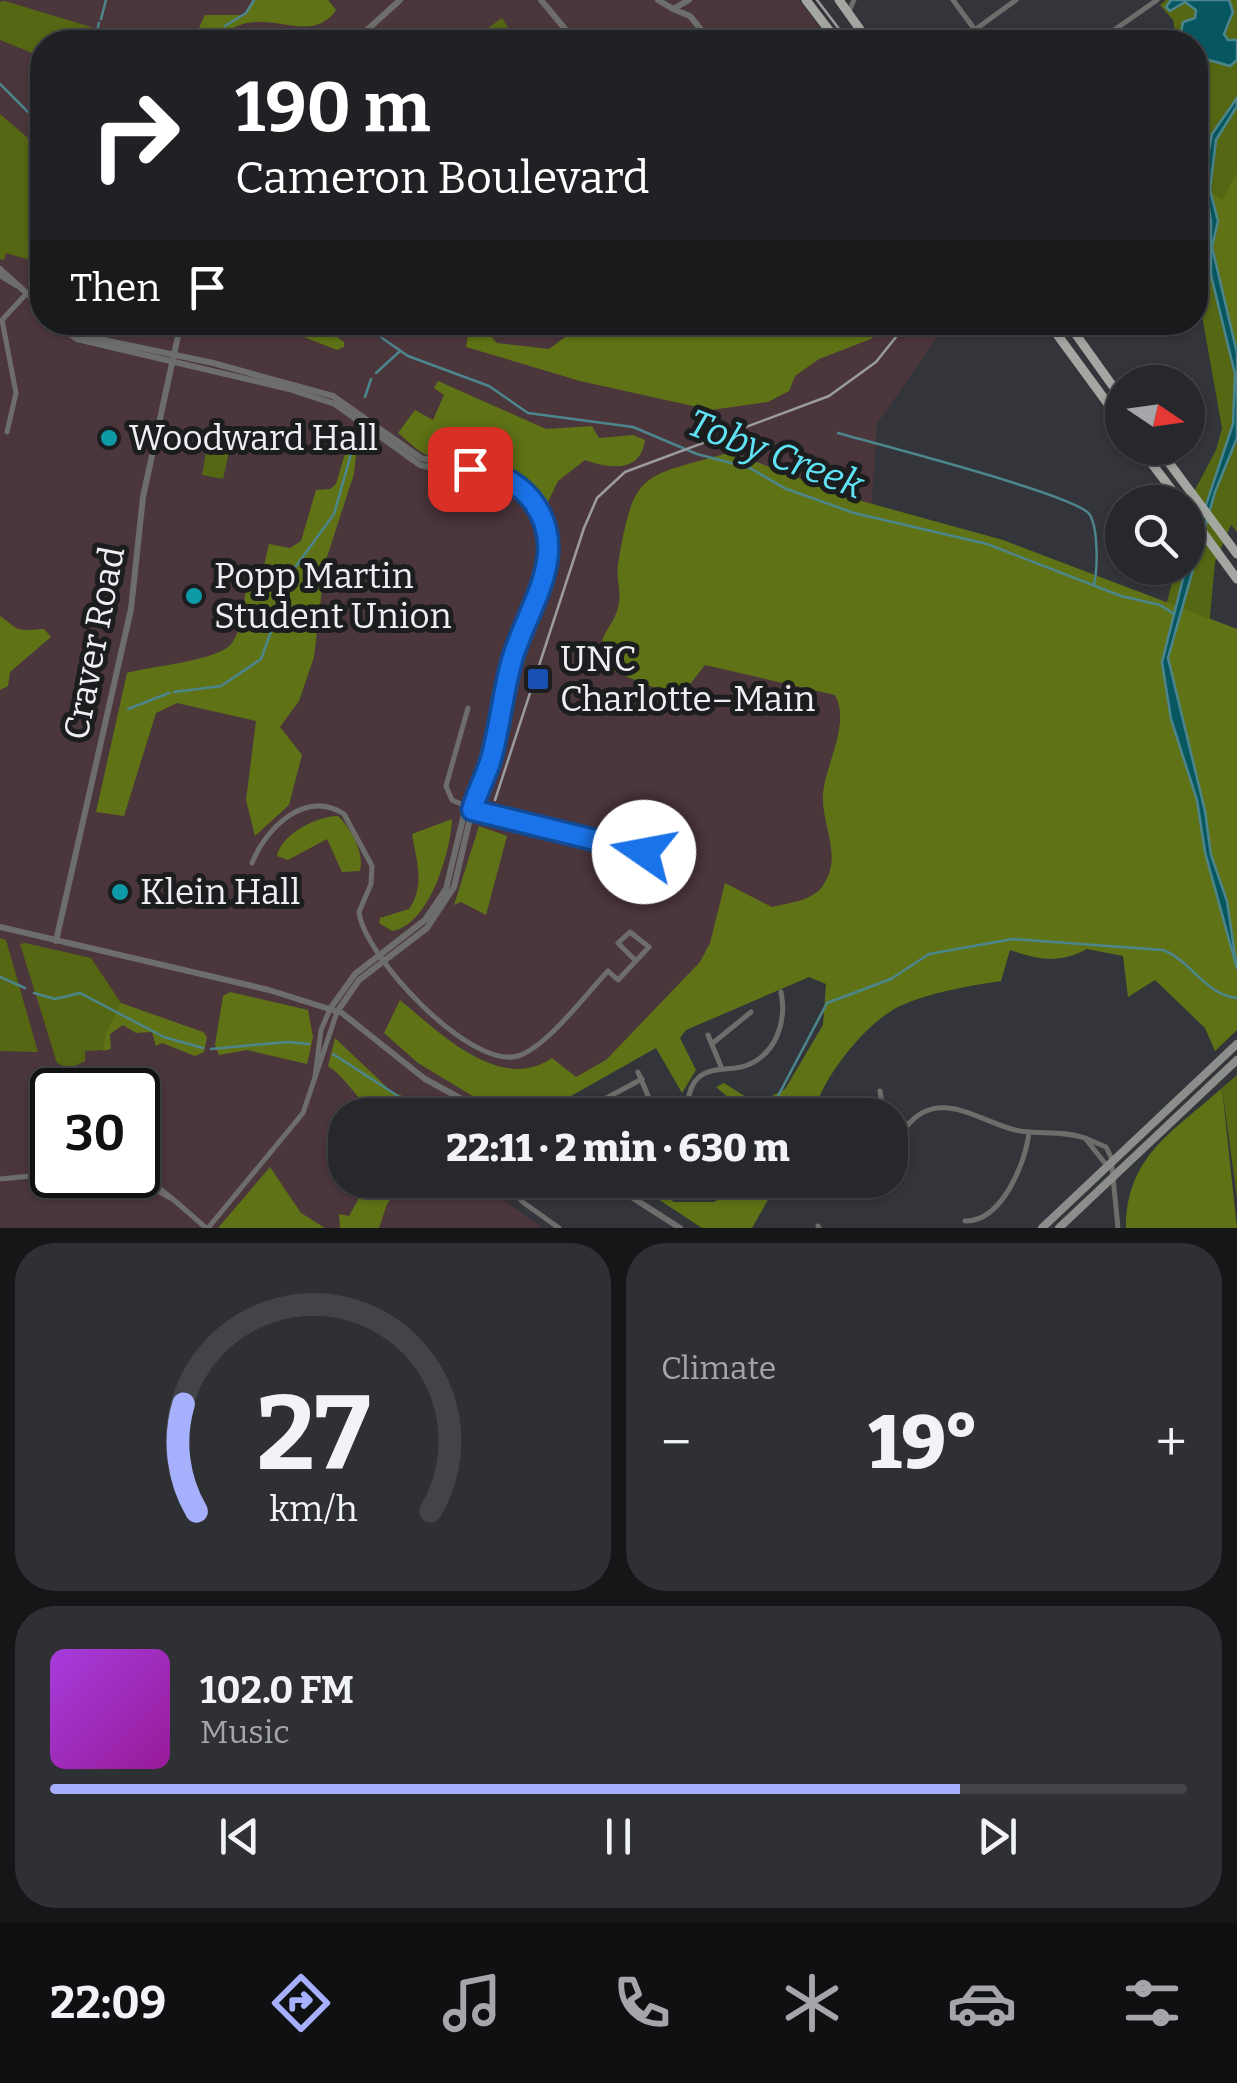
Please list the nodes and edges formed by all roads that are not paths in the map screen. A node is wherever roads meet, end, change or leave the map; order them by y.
1 (400, 0) edge
2 (541, 0) edge
3 (658, 0) edge
4 (690, 0) edge
5 (806, 0) edge
6 (839, 0) edge
7 (854, 0) edge
8 (953, 0) edge
9 (1016, 0) edge
10 (1157, 0) edge
11 (673, 9) junction
12 (849, 14) junction
13 (694, 20) junction
14 (973, 27) junction
15 (367, 30) edge
16 (566, 30) edge
17 (702, 30) edge
18 (829, 30) edge
19 (860, 30) edge
20 (970, 30) edge
21 (1113, 30) edge
22 (0, 272) edge
23 (27, 294) junction
24 (30, 297) edge
25 (71, 335) edge
26 (179, 335) edge
27 (1058, 335) edge
28 (1076, 335) edge
29 (3, 356) edge
30 (173, 358) junction
31 (1105, 375) edge
32 (1105, 400) edge
33 (8, 432) dead end
34 (1171, 465) edge
35 (1205, 536) edge
36 (1237, 554) edge
37 (1237, 579) edge
38 (468, 708) dead end
39 (469, 808) junction
40 (252, 863) dead end
41 (684, 863) dead end
42 (0, 927) edge
43 (56, 941) junction
44 (380, 958) junction
45 (636, 960) junction
46 (781, 992) dead end
47 (334, 1010) junction
48 (751, 1012) dead end
49 (708, 1035) dead end
50 (713, 1042) junction
51 (1237, 1044) edge
52 (1237, 1060) edge
53 (722, 1069) junction
54 (638, 1072) dead end
55 (642, 1079) junction
56 (880, 1091) dead end
57 (461, 1098) edge
58 (606, 1098) edge
59 (649, 1098) edge
60 (692, 1098) edge
61 (881, 1098) edge
62 (908, 1124) edge
63 (1029, 1132) junction
64 (1109, 1162) junction
65 (1114, 1175) junction
66 (30, 1176) edge
67 (0, 1179) edge
68 (160, 1185) edge
69 (160, 1192) edge
70 (518, 1198) edge
71 (634, 1198) edge
72 (175, 1201) junction
73 (966, 1220) dead end
74 (207, 1228) edge
75 (559, 1228) edge
76 (680, 1228) edge
77 (1042, 1228) edge
78 (1060, 1228) edge
79 (1118, 1228) edge

1 - 15 street
2 - 16 street
3 - 11 street
4 - 11 street
4 - 13 street
5 - 18 main road
6 - 12 main road
7 - 12 street
8 - 14 street
9 - 14 street
10 - 21 street
11 - 13 street
12 - 19 main road
13 - 17 street
14 - 20 street
22 - 23 street
23 - 24 street
23 - 29 street
25 - 30 street
26 - 30 street, Craver Road
27 - 32 main road
28 - 31 main road
29 - 33 street
30 - 39 street
30 - 43 street, Craver Road
34 - 36 main road
35 - 37 main road
38 - 39 street
39 - 41 street
39 - 44 street
40 - 44 street
42 - 43 street
43 - 47 street
44 - 45 street
44 - 47 street
45 - 45 street
46 - 53 street
47 - 57 street
47 - 74 street
48 - 50 street
49 - 50 street
50 - 53 street
51 - 64 main road
52 - 65 main road
53 - 60 street
54 - 55 street
55 - 58 street
55 - 59 street
56 - 61 street
62 - 63 street
63 - 64 street
63 - 73 street
64 - 65 street
64 - 77 main road
65 - 78 main road
65 - 79 street
66 - 67 street
68 - 72 street
69 - 72 street
70 - 75 street
71 - 76 street
72 - 74 street

